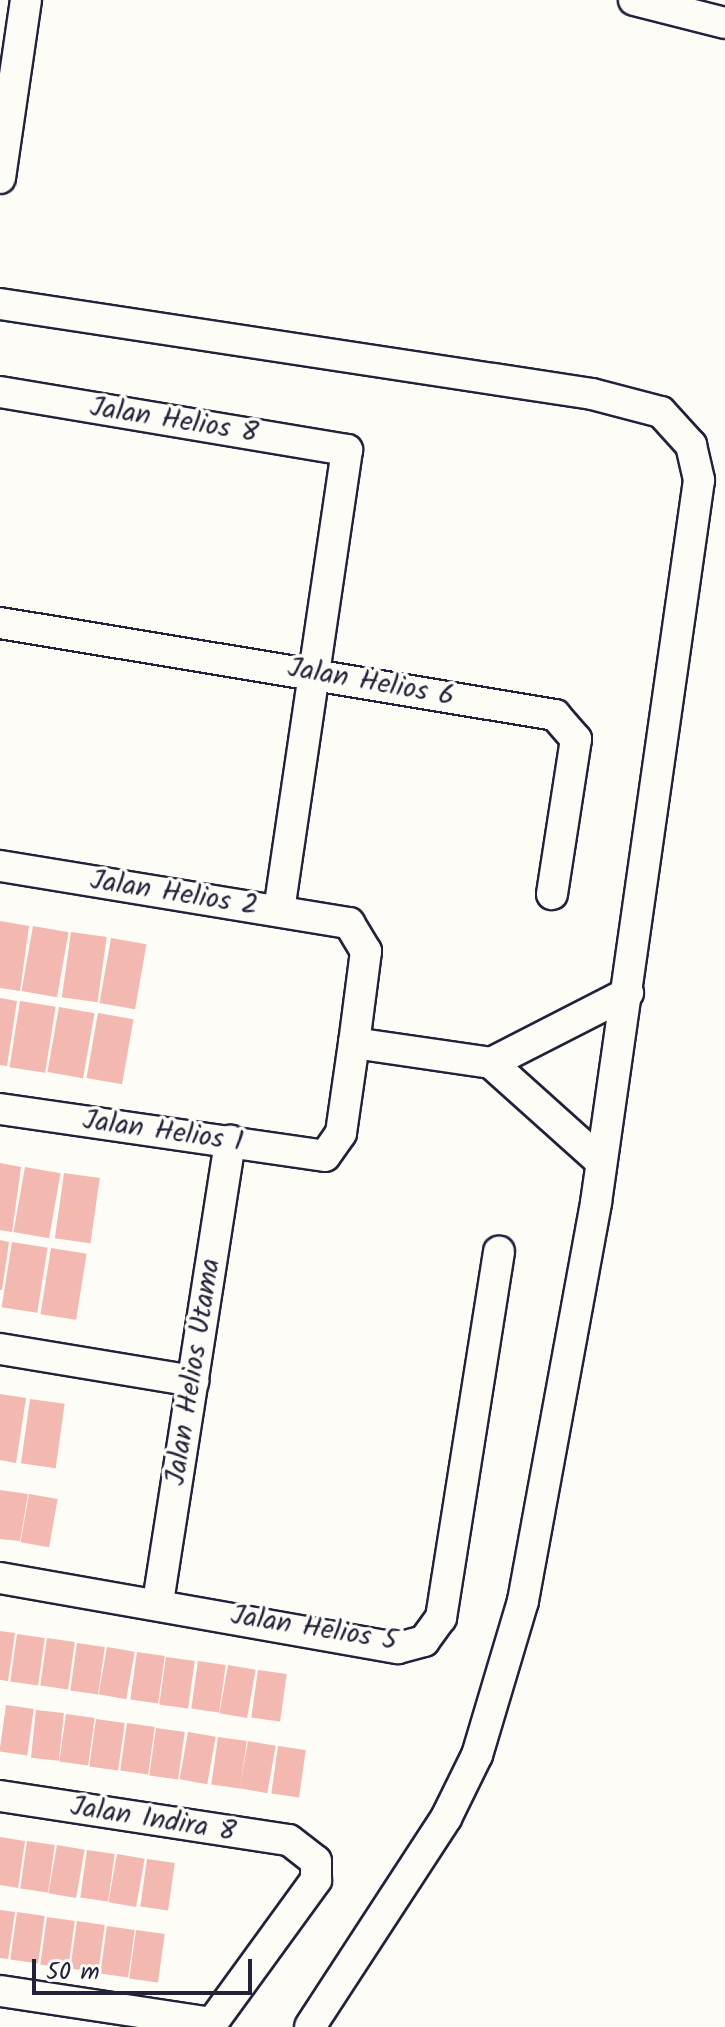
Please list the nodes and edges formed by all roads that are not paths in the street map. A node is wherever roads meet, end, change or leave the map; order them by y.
1 (26, 0) edge
2 (634, 0) edge
3 (725, 23) edge
4 (0, 178) edge
5 (0, 304) edge
6 (0, 392) edge
7 (0, 623) edge
8 (314, 673) junction
9 (0, 866) edge
10 (552, 894) dead end
11 (279, 911) junction
12 (628, 993) junction
13 (354, 1043) junction
14 (491, 1063) junction
15 (0, 1109) edge
16 (230, 1141) junction
17 (599, 1160) junction
18 (499, 1252) dead end
19 (0, 1349) edge
20 (193, 1381) junction
21 (0, 1578) edge
22 (158, 1602) junction
23 (0, 1796) edge
24 (0, 1991) edge
25 (310, 2027) edge

1 - 4 street
2 - 3 street
5 - 12 street
6 - 8 street, Jalan Helios 8
7 - 8 street, Jalan Helios 6
8 - 10 street, Jalan Helios 6
8 - 11 street
9 - 11 street, Jalan Helios 2
11 - 13 street, Jalan Helios 2
12 - 14 street
12 - 17 street
13 - 14 street
13 - 16 street, Jalan Helios 1
14 - 17 street
15 - 16 street, Jalan Helios 1
16 - 20 street, Jalan Helios Utama
17 - 25 street
18 - 22 street, Jalan Helios 5
19 - 20 street
20 - 22 street, Jalan Helios Utama
21 - 22 street, Jalan Helios 5
23 - 24 street, Jalan Indira 8

